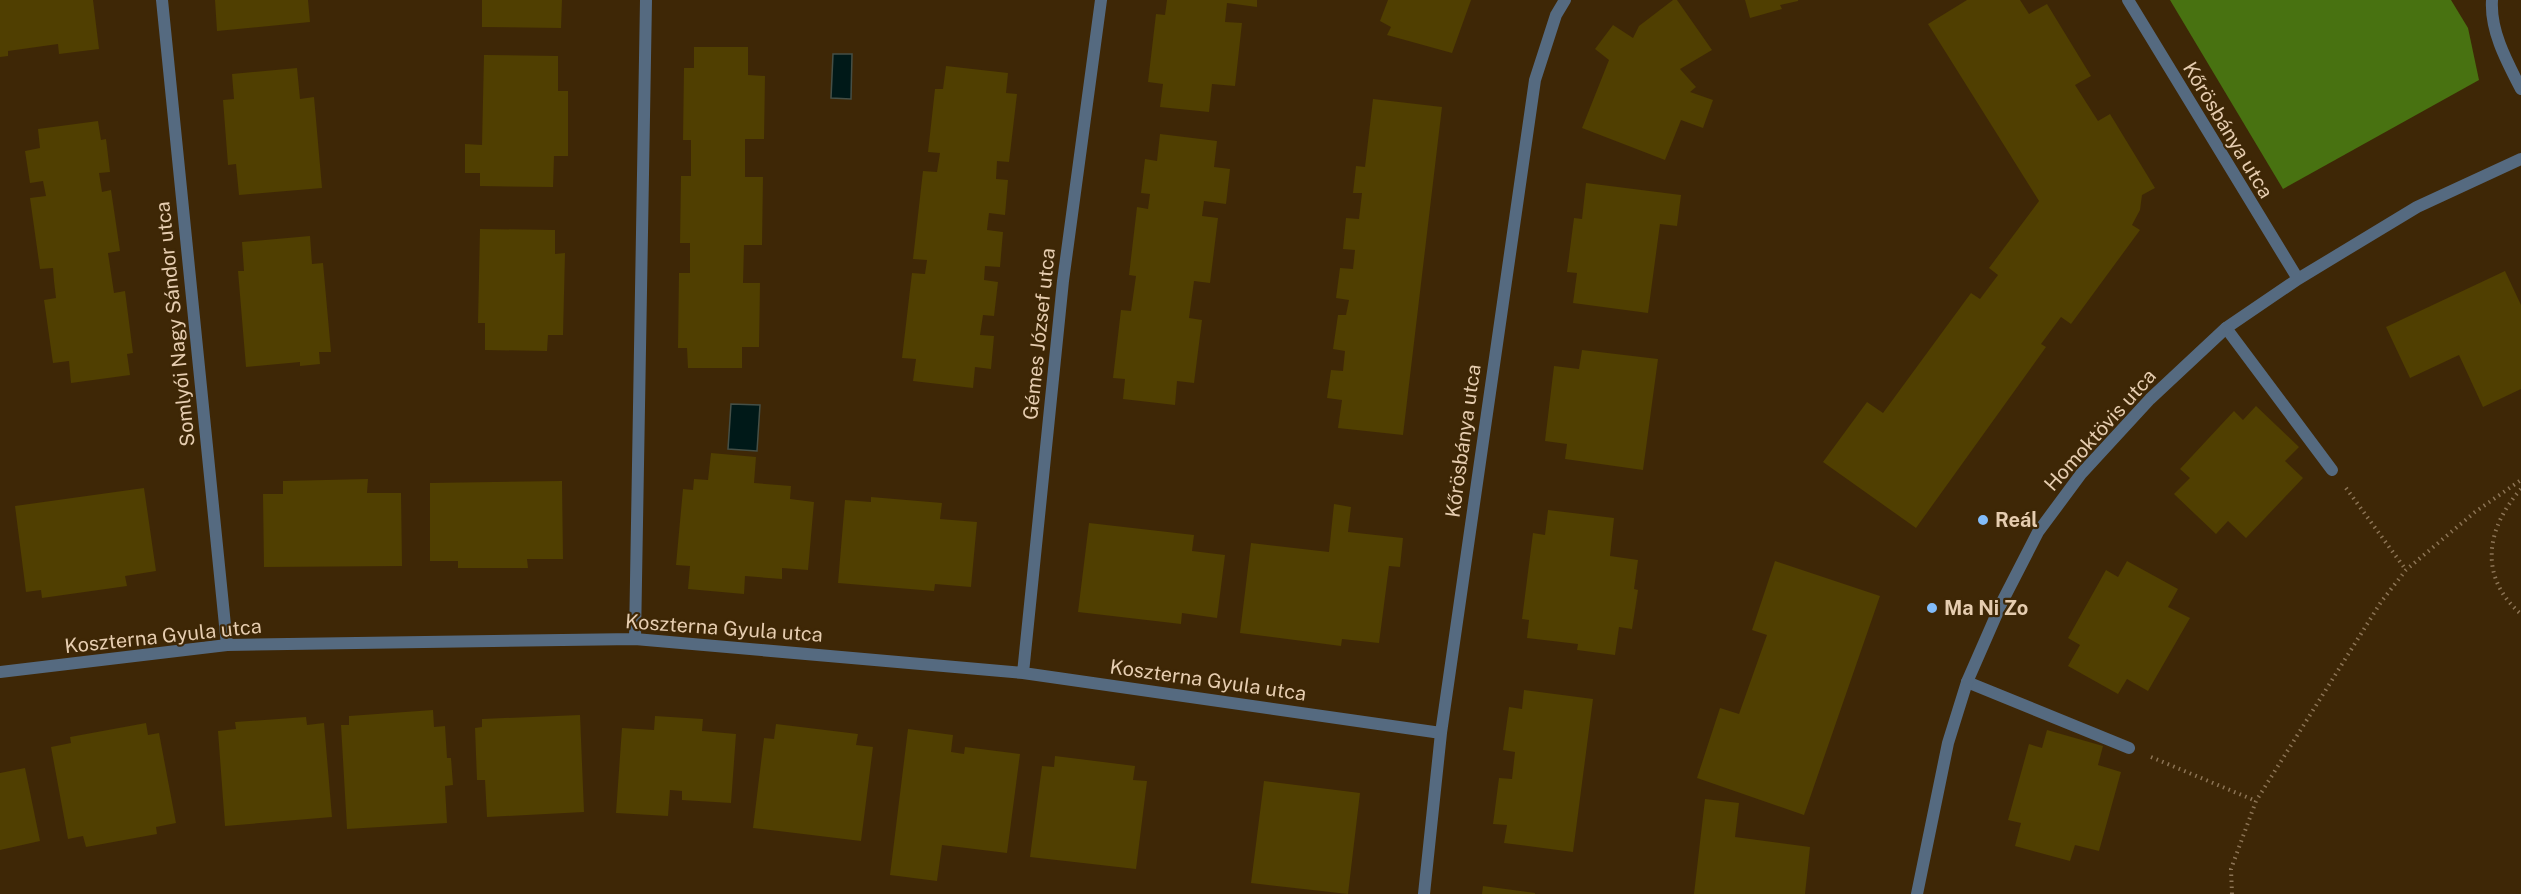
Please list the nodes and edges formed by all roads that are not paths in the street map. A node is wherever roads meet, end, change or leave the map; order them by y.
1 (162, 0) edge
2 (646, 0) edge
3 (1101, 0) edge
4 (1565, 0) edge
5 (2128, 0) edge
6 (2492, 0) edge
7 (2521, 88) edge
8 (2521, 159) edge
9 (2298, 279) junction
10 (2226, 328) junction
11 (2332, 470) road end
12 (635, 639) junction
13 (227, 645) junction
14 (0, 672) edge
15 (1023, 673) junction
16 (1967, 682) junction
17 (1441, 733) junction
18 (2129, 748) road end
19 (1424, 894) edge
20 (1917, 894) edge

1 - 13 street, Somlyói Nagy Sándor utca
2 - 12 street
3 - 15 street, Gémes József utca
4 - 17 street, Kőrösbánya utca
5 - 9 street, Kőrösbánya utca
6 - 7 street
8 - 9 street, Homoktövis utca
9 - 10 street, Homoktövis utca
10 - 11 street
10 - 16 street, Homoktövis utca
12 - 13 street, Koszterna Gyula utca
12 - 15 street, Koszterna Gyula utca
13 - 14 street, Koszterna Gyula utca
15 - 17 street, Koszterna Gyula utca
16 - 18 street
16 - 20 street, Homoktövis utca
17 - 19 street, Kőrösbánya utca

